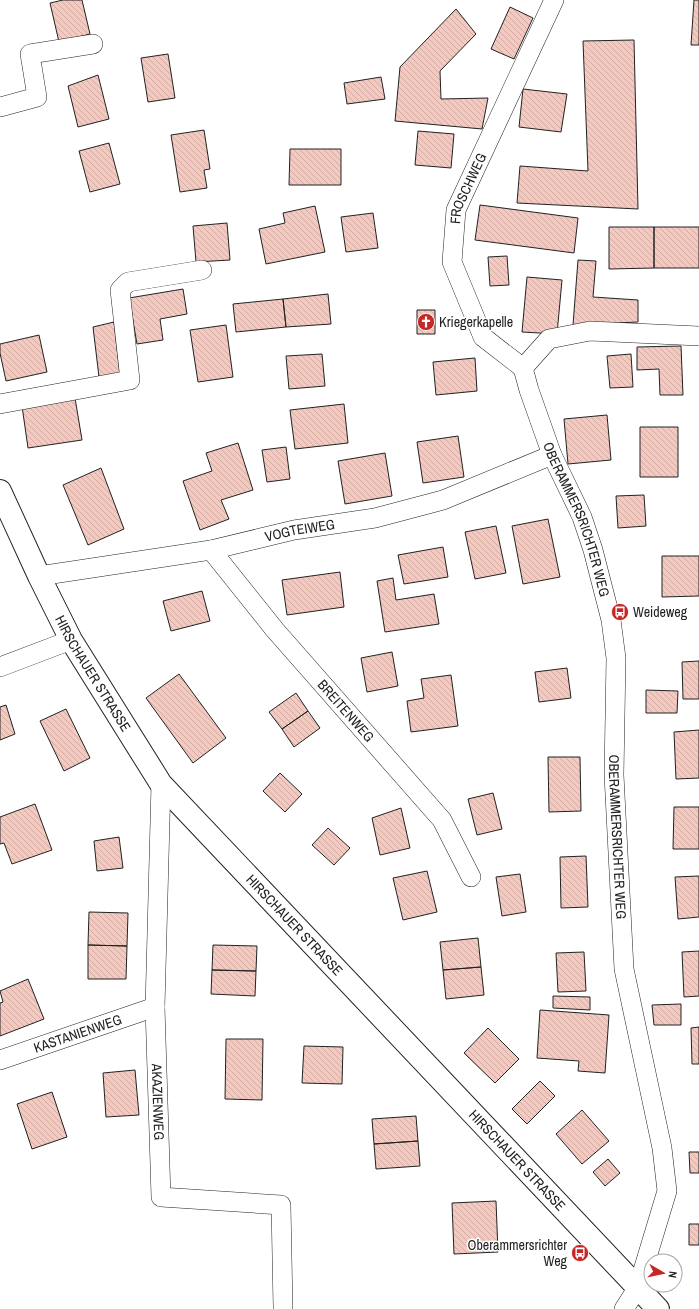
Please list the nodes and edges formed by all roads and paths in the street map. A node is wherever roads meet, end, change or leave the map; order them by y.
1 (554, 0) edge
2 (93, 44) dead end
3 (0, 107) edge
4 (202, 270) dead end
5 (699, 336) edge
6 (523, 368) junction
7 (0, 404) edge
8 (552, 455) junction
9 (0, 491) edge
10 (211, 550) junction
11 (39, 576) junction
12 (72, 640) junction
13 (0, 667) edge
14 (161, 784) junction
15 (472, 877) dead end
16 (154, 1007) junction
17 (0, 1060) edge
18 (638, 1287) junction
19 (283, 1308) dead end
20 (624, 1309) edge
21 (658, 1309) edge

1 - 6 street, FROSCHWEG
2 - 3 street
4 - 7 street
5 - 6 street
6 - 8 street, OBERAMMERSRICHTER WEG
8 - 10 street, VOGTEIWEG
8 - 18 street, OBERAMMERSRICHTER WEG
9 - 11 street, HIRSCHAUER STRASSE
10 - 11 street, VOGTEIWEG
10 - 15 street, BREITENWEG
11 - 12 street, HIRSCHAUER STRASSE
12 - 13 street
12 - 14 street, HIRSCHAUER STRASSE
14 - 16 street, AKAZIENWEG
14 - 18 street, HIRSCHAUER STRASSE
16 - 17 street, KASTANIENWEG
16 - 19 street, AKAZIENWEG
18 - 20 street, OBERAMMERSRICHTER WEG
18 - 21 street, HIRSCHAUER STRASSE

